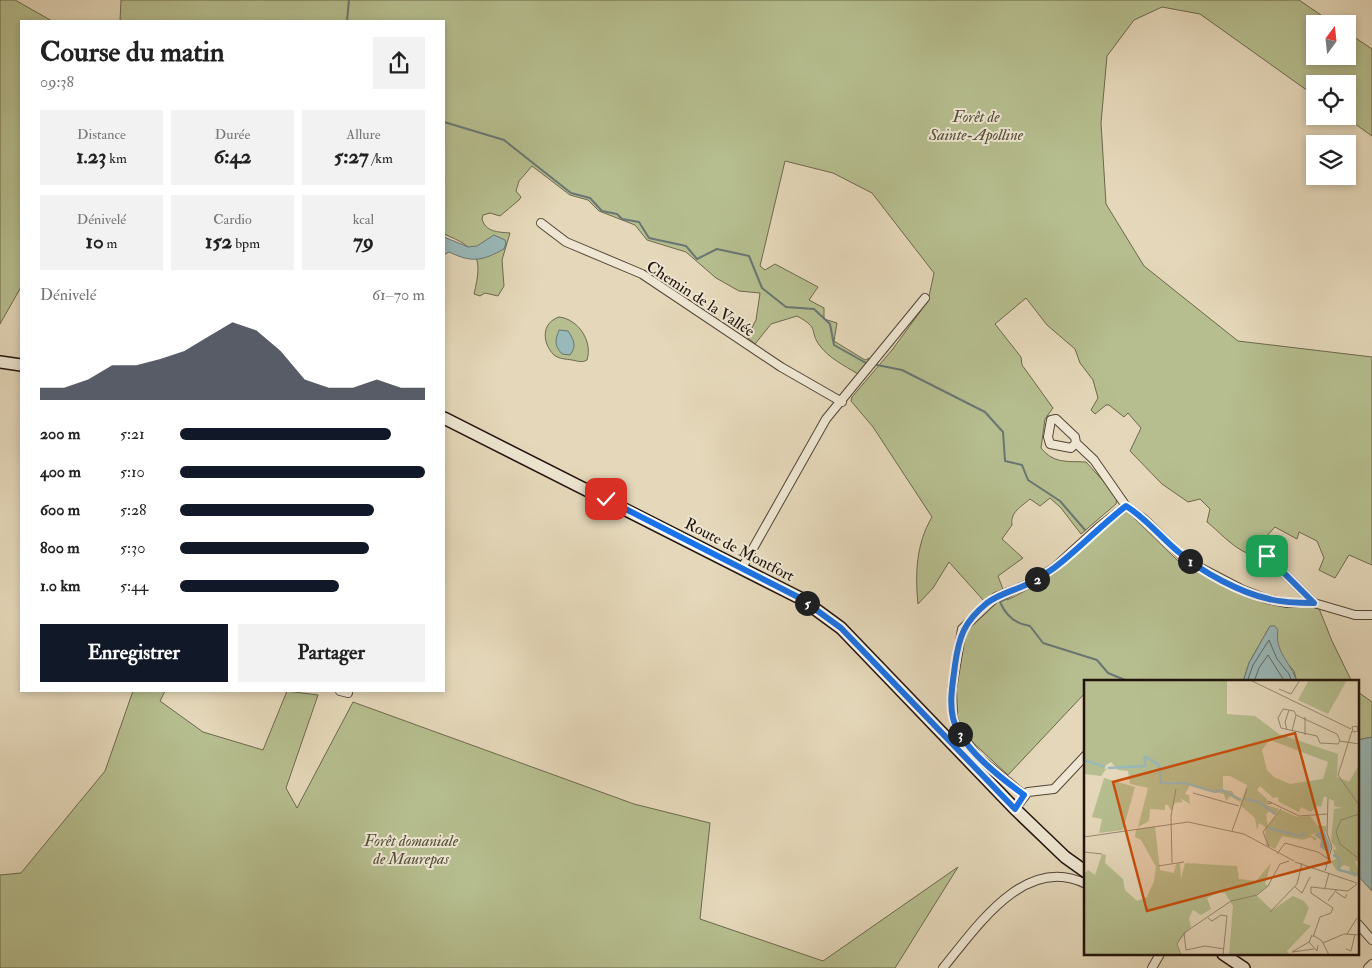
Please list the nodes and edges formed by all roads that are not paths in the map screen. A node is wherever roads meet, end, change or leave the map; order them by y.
1 (541, 224) dead end
2 (925, 298) dead end
3 (0, 362) edge
4 (20, 365) edge
5 (842, 402) junction
6 (445, 419) edge
7 (1076, 443) dead end
8 (1126, 506) junction
9 (1267, 556) dead end
10 (742, 568) junction
11 (1314, 603) junction
12 (1355, 615) junction
13 (1372, 615) edge
14 (1372, 622) edge
15 (1084, 757) edge
16 (1024, 795) junction
17 (1015, 809) junction
18 (1084, 871) edge
19 (1084, 883) edge
20 (1360, 926) edge
21 (1372, 940) edge
22 (1159, 956) edge
23 (1226, 956) edge
24 (1372, 964) edge
25 (943, 968) edge
26 (1152, 968) edge
27 (1244, 968) edge
28 (1368, 968) edge

1 - 5 street, Chemin de la Vallée
2 - 5 street
3 - 4 street
5 - 10 street
6 - 10 street, Route de Montfort
7 - 8 street
8 - 11 street
8 - 16 street
9 - 11 street
10 - 17 street, Route de Montfort
11 - 12 street
12 - 13 street
12 - 14 street
15 - 16 street
16 - 17 street
17 - 18 street, Route de Montfort
19 - 25 street
20 - 21 street
22 - 26 street
23 - 27 street
24 - 28 street

